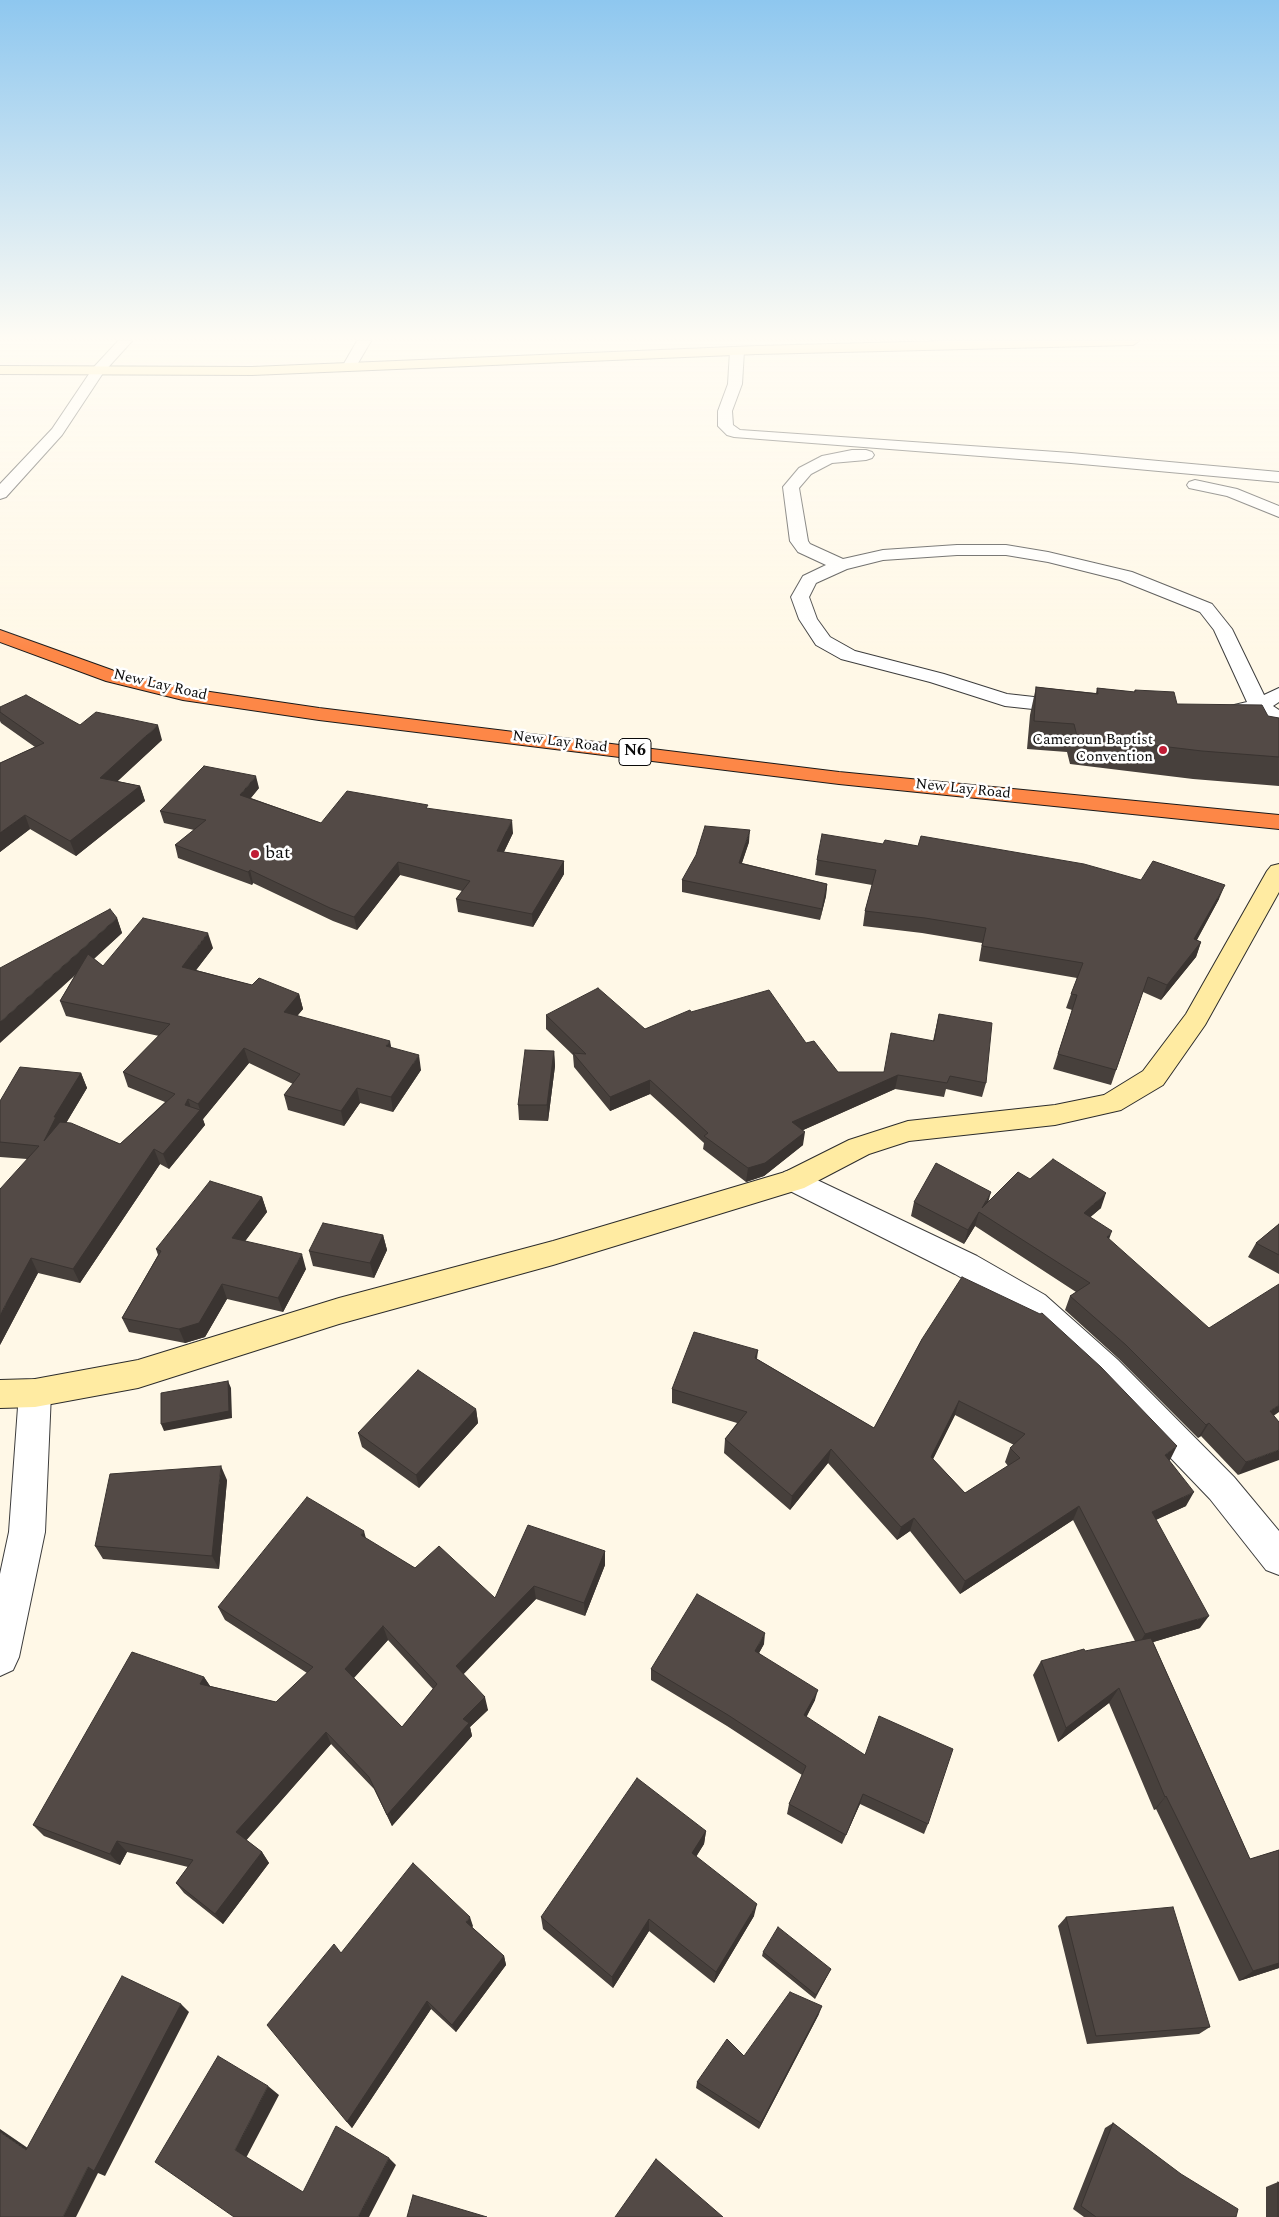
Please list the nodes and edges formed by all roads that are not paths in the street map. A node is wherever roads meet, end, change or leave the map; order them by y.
1 (46, 444) edge
2 (884, 444) edge
3 (1279, 477) edge
4 (0, 494) edge
5 (1279, 512) edge
6 (841, 565) junction
7 (0, 636) edge
8 (1279, 694) edge
9 (1258, 706) junction
10 (1279, 719) edge
11 (1279, 822) edge
12 (1279, 871) edge
13 (794, 1180) junction
14 (35, 1393) junction
15 (0, 1394) edge
16 (1279, 1558) edge
17 (0, 1657) edge

1 - 4 street
2 - 3 street
5 - 6 street
6 - 9 street
6 - 9 street
7 - 11 highway, New Lay Road / N6
8 - 9 street
9 - 10 street
12 - 13 street
13 - 14 street
13 - 16 street
14 - 15 street
14 - 17 street

